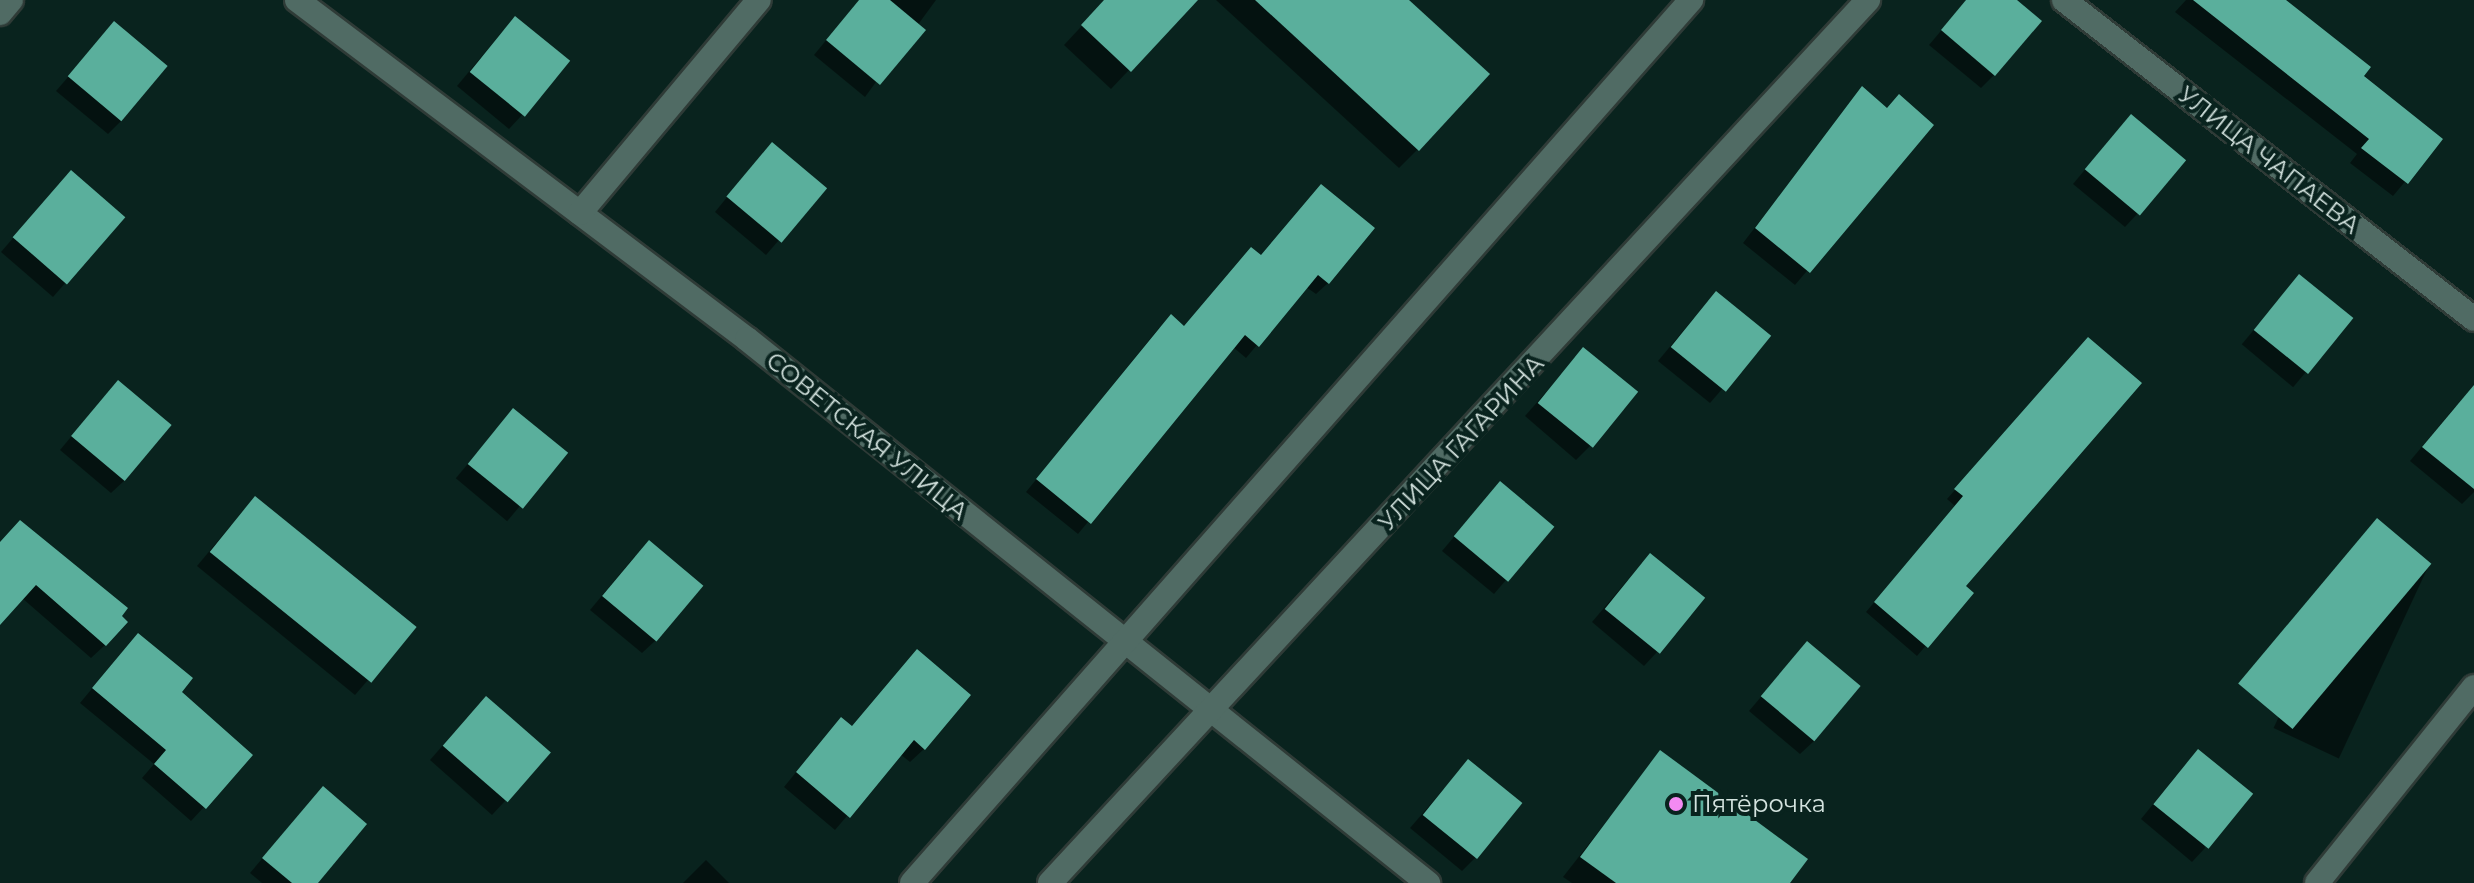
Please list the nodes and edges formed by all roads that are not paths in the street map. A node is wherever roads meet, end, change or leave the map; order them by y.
1 (11, 0) edge
2 (297, 0) edge
3 (759, 0) edge
4 (1691, 0) edge
5 (1868, 0) edge
6 (2064, 0) edge
7 (0, 13) edge
8 (580, 213) junction
9 (2474, 319) edge
10 (1123, 643) junction
11 (2474, 687) edge
12 (1214, 712) junction
13 (912, 883) edge
14 (1050, 883) edge
15 (1428, 883) edge
16 (2317, 883) edge

1 - 7 street
2 - 8 street, СОВЕТСКАЯ УЛИЦА
3 - 8 street
4 - 10 street
5 - 12 street, УЛИЦА ГАГАРИНА
6 - 9 street, УЛИЦА ЧАПАЕВА
8 - 10 street, СОВЕТСКАЯ УЛИЦА
10 - 12 street, СОВЕТСКАЯ УЛИЦА
10 - 13 street
11 - 16 street
12 - 14 street, УЛИЦА ГАГАРИНА
12 - 15 street, СОВЕТСКАЯ УЛИЦА

